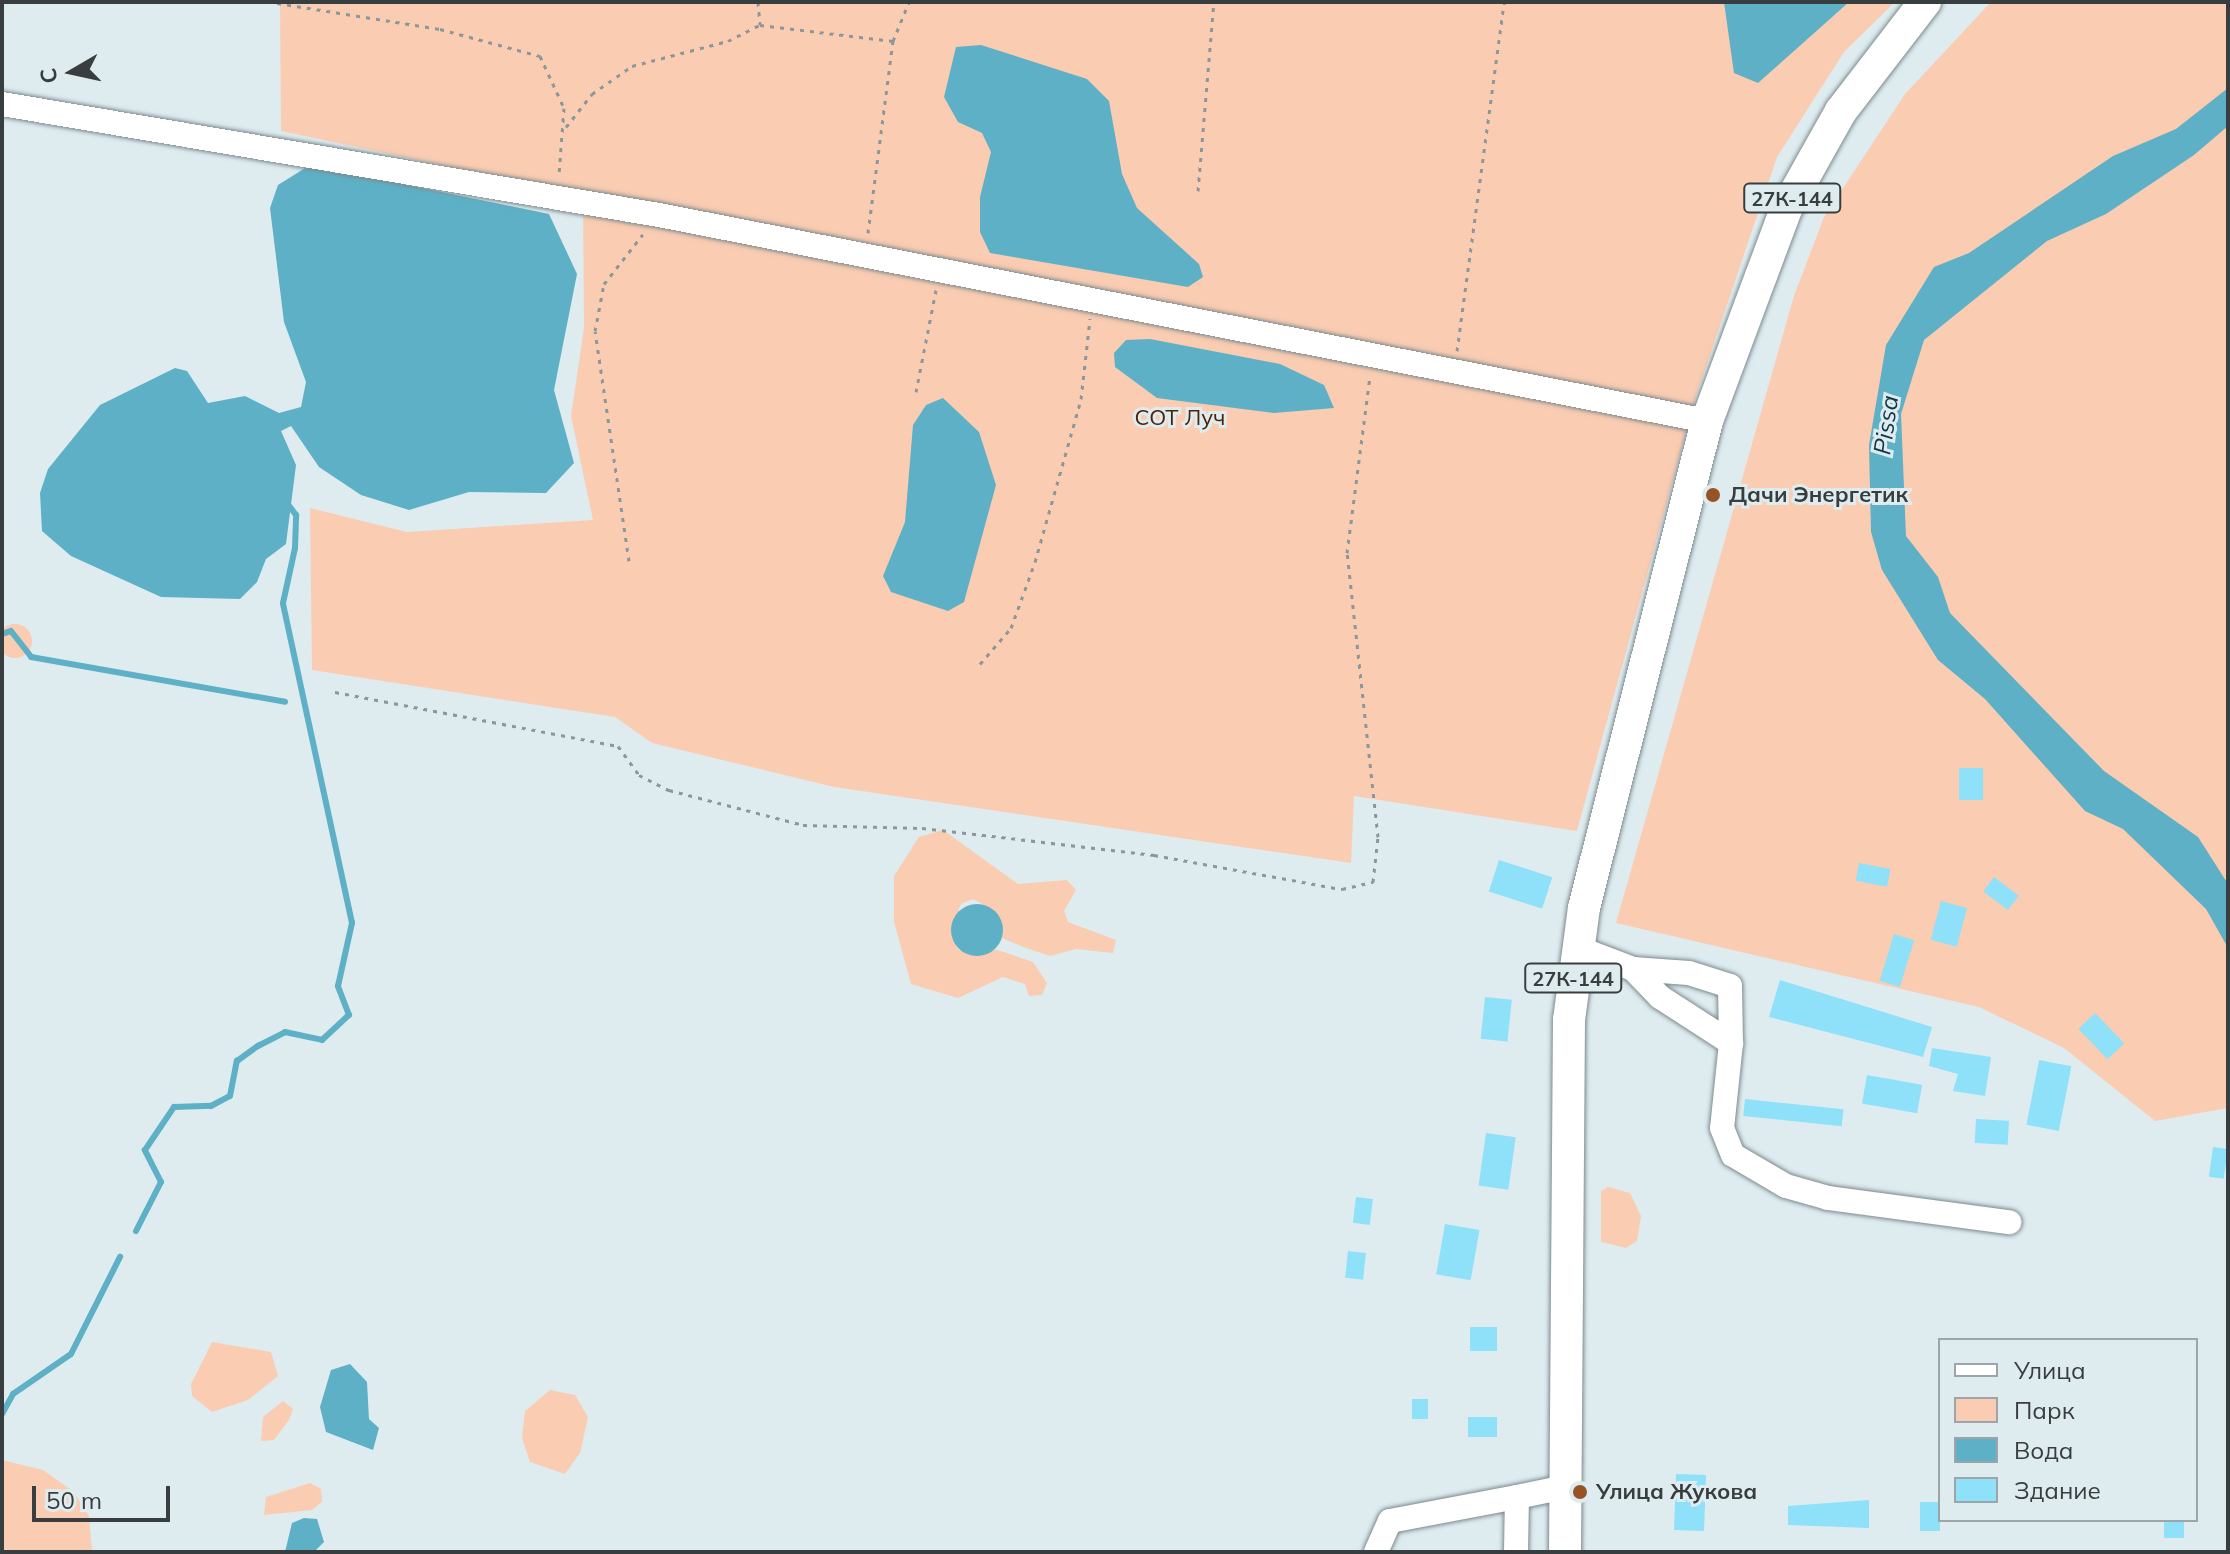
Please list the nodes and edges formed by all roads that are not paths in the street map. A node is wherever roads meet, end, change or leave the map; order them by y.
1 (1925, 2) edge
2 (2, 104) edge
3 (1707, 421) junction
4 (1578, 948) junction
5 (1633, 969) junction
6 (1731, 1043) junction
7 (2009, 1222) dead end
8 (1565, 1487) junction
9 (1517, 1497) junction
10 (1376, 1552) edge
11 (1516, 1552) edge
12 (1565, 1552) edge

1 - 3 main road, 27К-144
2 - 3 street
3 - 4 main road, 27К-144
4 - 5 street
4 - 8 main road, 27К-144
5 - 6 street
5 - 6 street
6 - 7 street
8 - 9 street
8 - 12 main road, 27К-144
9 - 10 street
9 - 11 street

